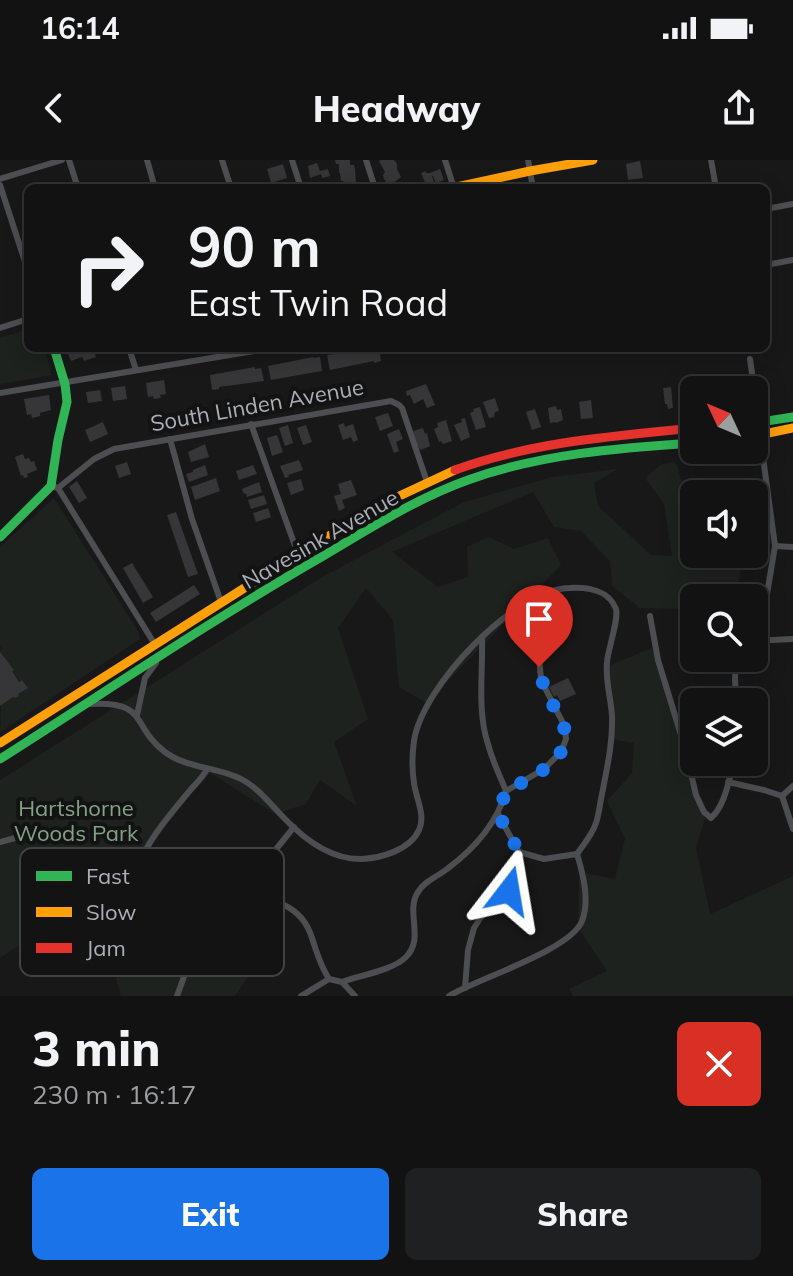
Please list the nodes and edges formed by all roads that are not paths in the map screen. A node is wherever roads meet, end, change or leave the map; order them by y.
1 (62, 160) edge
2 (69, 160) edge
3 (147, 160) edge
4 (222, 160) edge
5 (292, 160) edge
6 (366, 160) edge
7 (445, 160) edge
8 (593, 160) edge
9 (711, 160) edge
10 (529, 165) edge
11 (0, 182) edge
12 (77, 184) edge
13 (154, 184) edge
14 (230, 184) edge
15 (300, 184) edge
16 (374, 184) edge
17 (453, 184) edge
18 (467, 184) edge
19 (715, 184) edge
20 (793, 204) edge
21 (770, 208) edge
22 (24, 258) edge
23 (793, 260) edge
24 (770, 264) edge
25 (24, 320) edge
26 (0, 328) edge
27 (55, 352) edge
28 (130, 352) edge
29 (208, 352) edge
30 (247, 352) edge
31 (210, 358) junction
32 (750, 359) dead end
33 (136, 370) junction
34 (752, 376) edge
35 (65, 384) junction
36 (0, 393) edge
37 (793, 417) edge
38 (768, 421) edge
39 (251, 424) junction
40 (793, 428) edge
41 (680, 429) edge
42 (768, 434) edge
43 (170, 439) junction
44 (680, 444) edge
45 (762, 464) edge
46 (427, 482) junction
47 (55, 487) junction
48 (0, 537) edge
49 (775, 546) junction
50 (793, 547) edge
51 (298, 554) junction
52 (768, 588) edge
53 (221, 602) junction
54 (524, 604) junction
55 (650, 616) dead end
56 (482, 638) junction
57 (793, 639) edge
58 (768, 640) edge
59 (154, 643) junction
60 (160, 657) junction
61 (88, 704) junction
62 (137, 715) junction
63 (0, 743) edge
64 (0, 759) edge
65 (207, 769) junction
66 (730, 776) edge
67 (728, 782) junction
68 (793, 786) edge
69 (506, 791) junction
70 (782, 796) junction
71 (498, 814) junction
72 (294, 827) junction
73 (793, 829) edge
74 (15, 838) dead end
75 (0, 842) edge
76 (148, 848) edge
77 (278, 848) edge
78 (519, 852) junction
79 (577, 854) junction
80 (284, 905) edge
81 (184, 976) edge
82 (329, 979) junction
83 (344, 981) junction
84 (465, 988) junction
85 (177, 996) edge
86 (301, 996) edge
87 (355, 996) edge
88 (449, 996) edge

1 - 11 street
2 - 12 street
3 - 13 street
4 - 14 street
5 - 15 street
6 - 16 street
7 - 17 street
8 - 10 main road
9 - 19 street
10 - 18 main road
11 - 22 street
20 - 21 street
23 - 24 street
25 - 26 street
27 - 35 main road
28 - 33 street
29 - 31 street
30 - 31 street
31 - 33 street
32 - 34 street
33 - 35 street
35 - 36 street
35 - 47 main road
37 - 38 main road
39 - 43 street, South Linden Avenue
39 - 46 street, South Linden Avenue
39 - 51 street
40 - 42 main road
41 - 46 main road, Navesink Avenue
43 - 47 street, South Linden Avenue
43 - 53 street
44 - 60 main road, Navesink Avenue
45 - 49 street
46 - 51 main road, Navesink Avenue
47 - 48 main road
47 - 59 street
49 - 50 street
49 - 52 street
51 - 53 main road, Navesink Avenue
53 - 59 main road, Navesink Avenue
54 - 56 street
54 - 69 street
54 - 79 street
55 - 67 street
56 - 69 street
56 - 72 street
57 - 58 street
59 - 63 main road, Navesink Avenue
60 - 61 main road, Navesink Avenue
60 - 62 street
61 - 62 street
61 - 64 main road, Navesink Avenue
62 - 65 street
65 - 72 street
65 - 76 street
66 - 67 street
67 - 70 street
68 - 70 street
69 - 71 street
70 - 73 street
71 - 78 street
71 - 83 street
72 - 77 street
74 - 75 street
78 - 79 street
78 - 84 street
79 - 84 street
80 - 82 street
81 - 85 street
82 - 83 street
82 - 86 street
83 - 87 street
84 - 88 street

